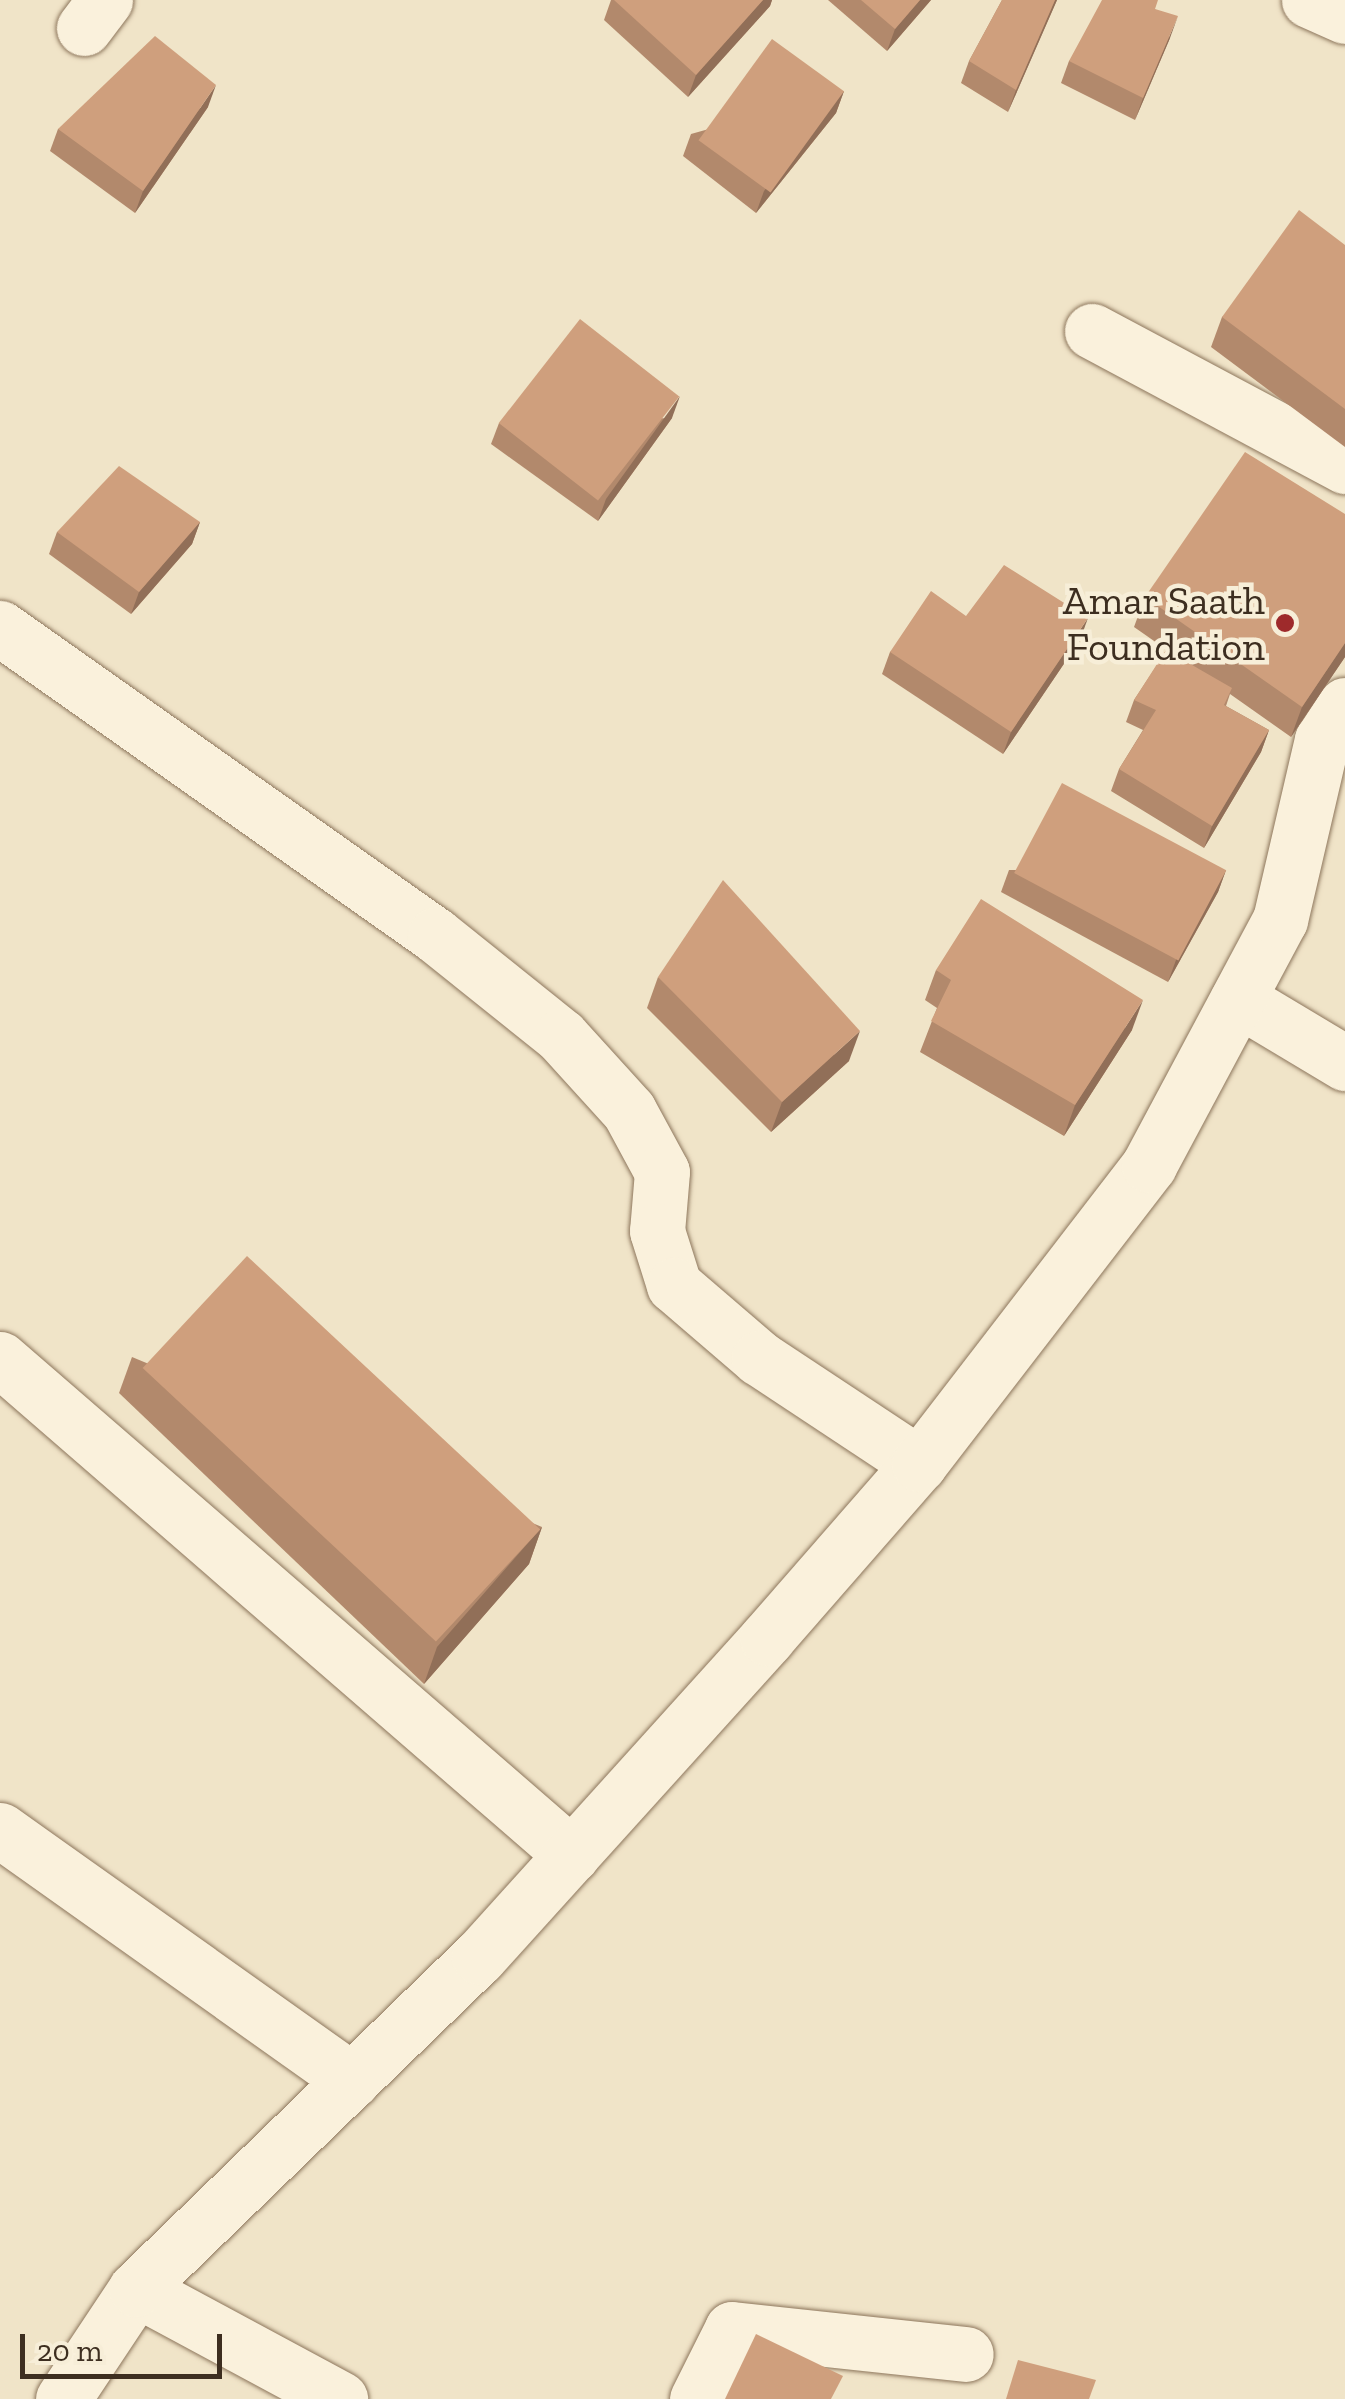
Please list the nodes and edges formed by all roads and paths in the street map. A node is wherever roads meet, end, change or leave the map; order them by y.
1 (1309, 0) edge
2 (1345, 16) edge
3 (1092, 331) dead end
4 (1345, 466) edge
5 (0, 628) edge
6 (1345, 705) edge
7 (1238, 999) junction
8 (1345, 1063) edge
9 (0, 1359) edge
10 (919, 1464) junction
11 (0, 1830) edge
12 (572, 1855) junction
13 (352, 2080) junction
14 (136, 2289) junction
15 (966, 2354) dead end
16 (63, 2399) edge
17 (340, 2399) edge
18 (697, 2399) edge

1 - 2 street
3 - 4 street
5 - 10 street
6 - 7 street
7 - 8 street
7 - 10 street
9 - 12 street
10 - 12 street
11 - 13 street
12 - 13 street
13 - 14 street
14 - 16 street
14 - 17 street
15 - 18 street

